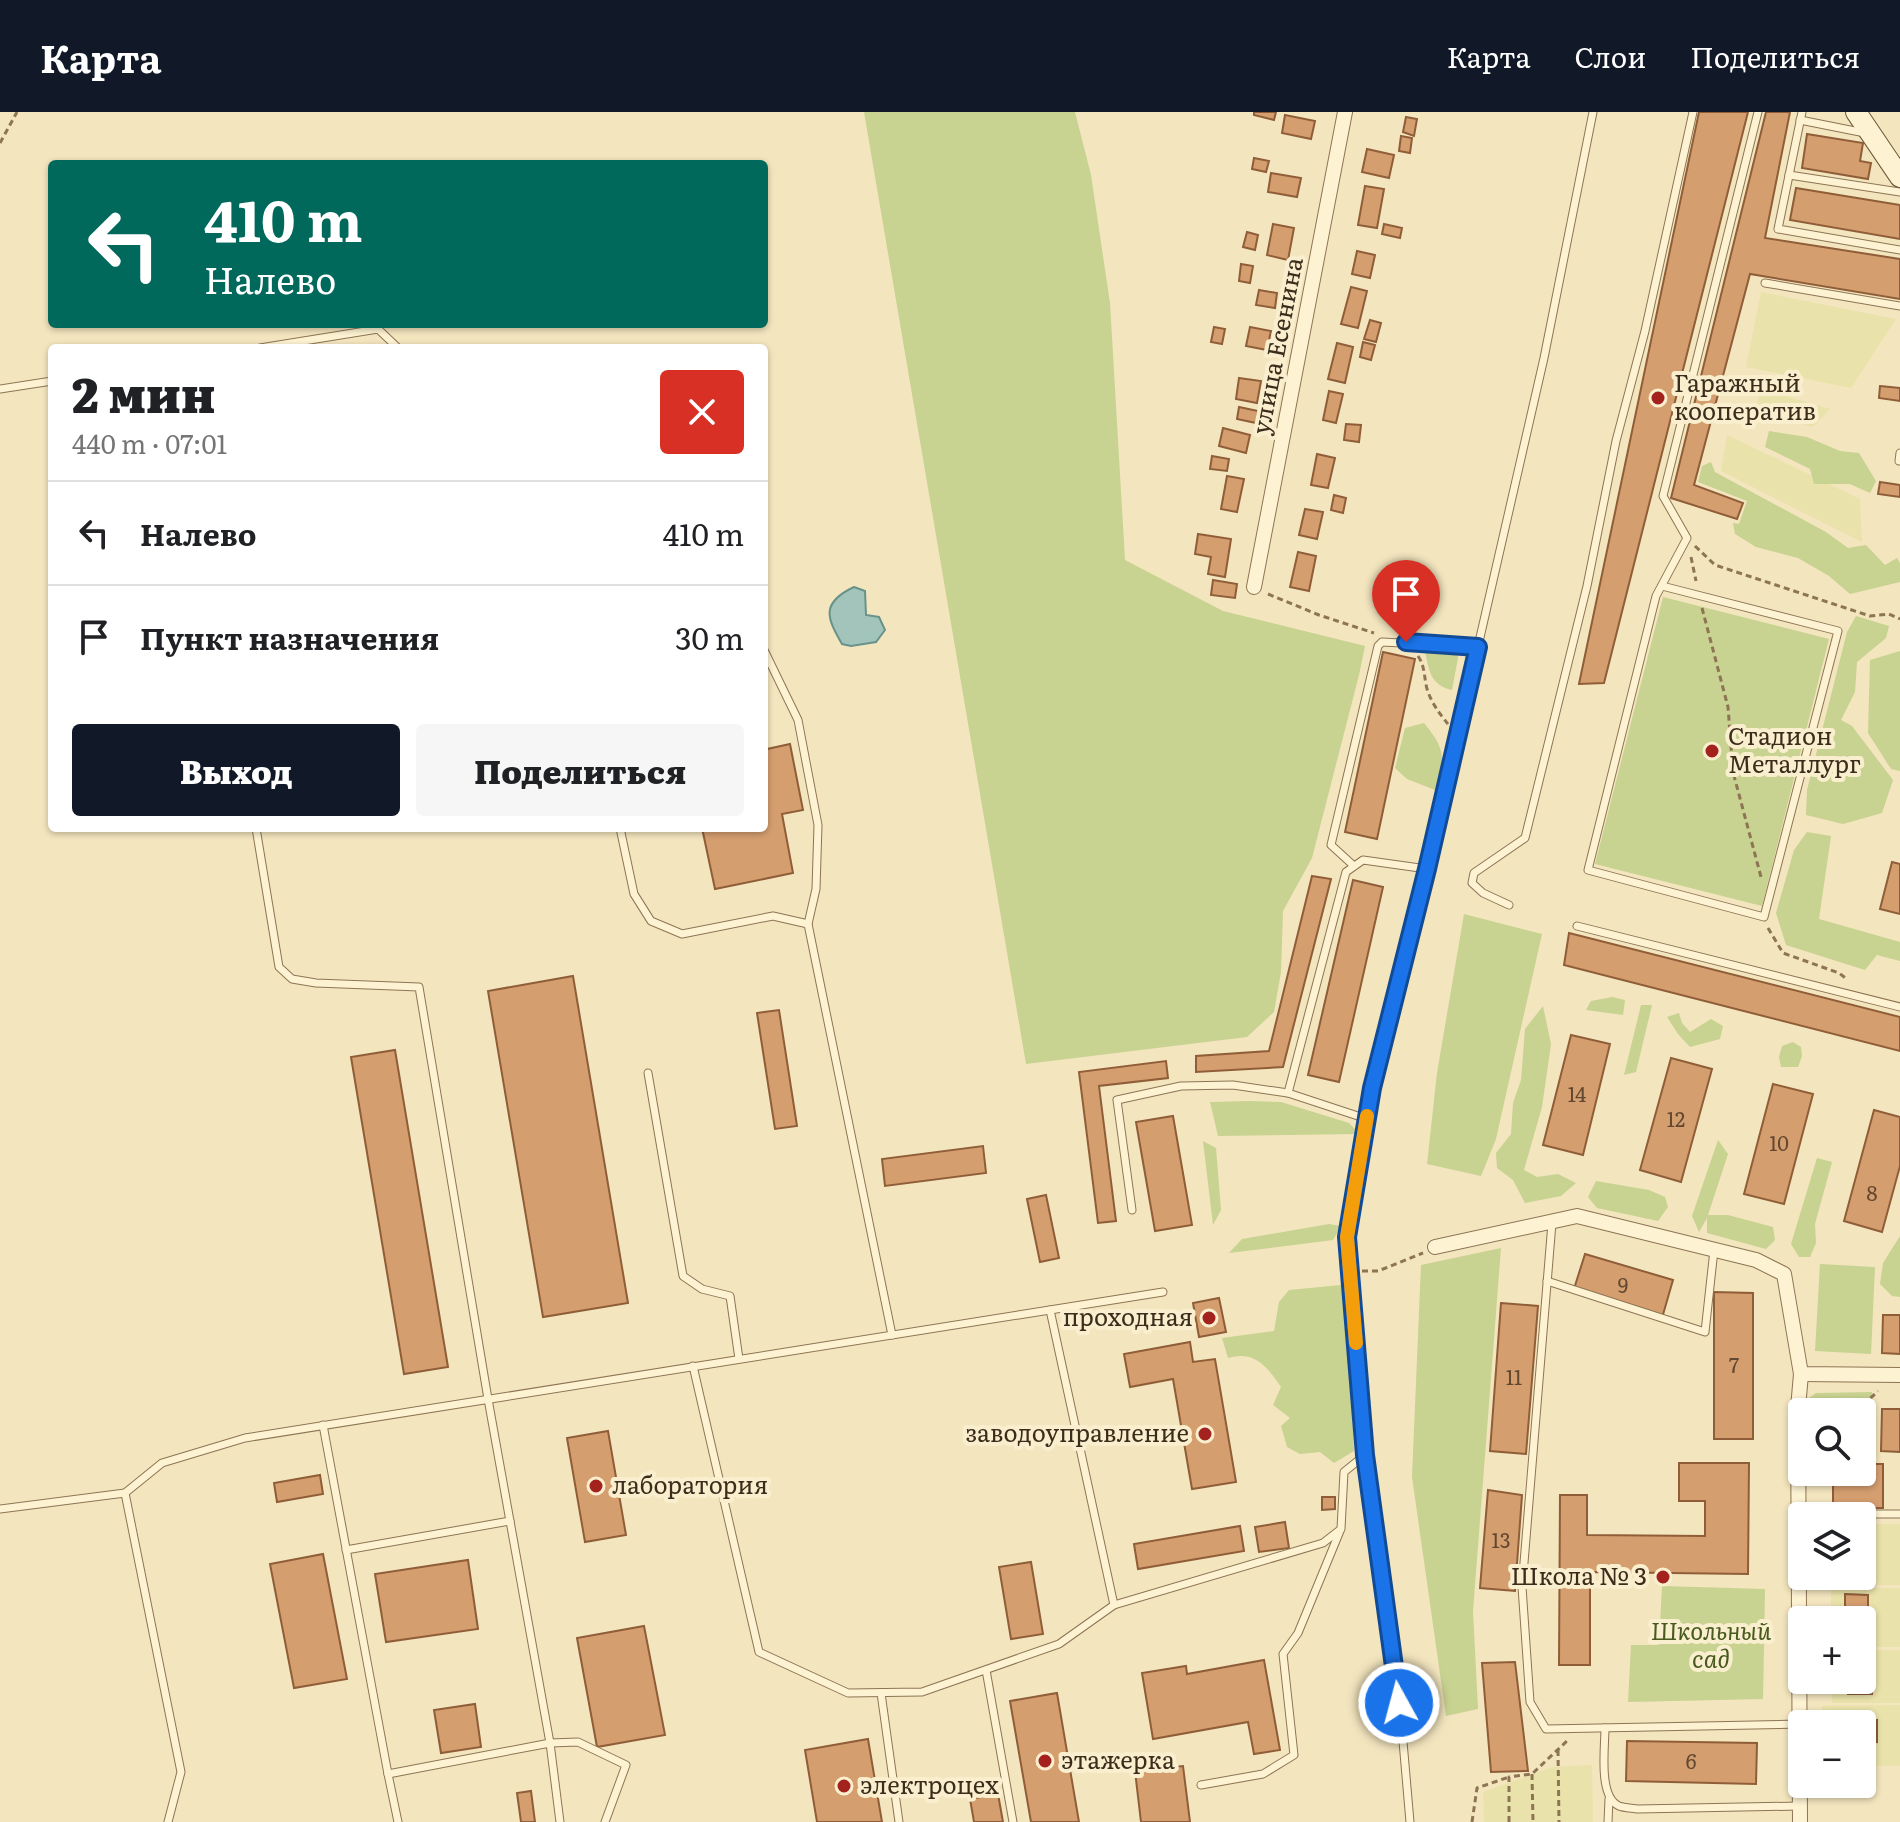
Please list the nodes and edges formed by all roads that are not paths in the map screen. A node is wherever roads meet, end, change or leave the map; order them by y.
1 (1345, 112) edge
2 (1593, 112) edge
3 (1693, 112) edge
4 (1758, 112) edge
5 (1856, 112) edge
6 (1801, 116) edge
7 (1871, 134) junction
8 (1789, 175) junction
9 (1900, 177) edge
10 (1900, 192) edge
11 (1900, 250) edge
12 (1765, 283) dead end
13 (1900, 306) edge
14 (285, 344) edge
15 (394, 344) edge
16 (48, 382) edge
17 (0, 389) edge
18 (1662, 586) junction
19 (1254, 587) road end
20 (1478, 647) junction
21 (768, 658) edge
22 (257, 832) edge
23 (621, 832) edge
24 (1354, 866) junction
25 (1427, 869) junction
26 (1509, 905) dead end
27 (808, 924) junction
28 (1577, 926) dead end
29 (1900, 1007) edge
30 (648, 1073) dead end
31 (1288, 1093) junction
32 (1367, 1119) junction
33 (1132, 1210) dead end
34 (1552, 1222) junction
35 (1435, 1247) road end
36 (1714, 1250) junction
37 (1547, 1281) junction
38 (1163, 1292) dead end
39 (1050, 1310) junction
40 (892, 1335) junction
41 (739, 1359) junction
42 (693, 1366) junction
43 (1801, 1374) junction
44 (1900, 1375) edge
45 (488, 1399) junction
46 (323, 1425) junction
47 (1365, 1455) junction
48 (125, 1493) junction
49 (1798, 1502) edge
50 (0, 1509) edge
51 (1876, 1514) edge
52 (1900, 1514) edge
53 (510, 1521) junction
54 (1341, 1529) junction
55 (346, 1550) junction
56 (1799, 1590) edge
57 (1114, 1605) junction
58 (986, 1670) junction
59 (881, 1693) junction
60 (1800, 1710) edge
61 (1788, 1724) edge
62 (1605, 1728) junction
63 (550, 1743) junction
64 (388, 1774) junction
65 (1201, 1785) dead end
66 (1800, 1798) edge
67 (1609, 1799) junction
68 (1800, 1806) junction
69 (168, 1822) edge
70 (398, 1822) edge
71 (560, 1822) edge
72 (605, 1822) edge
73 (899, 1822) edge
74 (1013, 1822) edge
75 (1410, 1822) edge
76 (1608, 1822) edge
77 (1800, 1822) edge

1 - 19 street, улица Есенина
2 - 20 lane
3 - 26 lane
4 - 18 lane
5 - 7 street
6 - 7 lane
6 - 8 lane
7 - 9 street
8 - 10 lane
8 - 11 lane
12 - 13 lane
14 - 15 lane
16 - 17 lane
18 - 18 lane
20 - 24 lane
20 - 25 lane
21 - 27 lane
22 - 45 lane
23 - 27 lane
24 - 25 lane
24 - 31 lane
25 - 32 lane
27 - 40 lane
28 - 29 lane
30 - 41 lane
31 - 32 lane
31 - 33 lane
32 - 47 lane
34 - 35 street
34 - 36 street
34 - 37 lane
36 - 37 lane
36 - 43 street
37 - 62 lane
38 - 39 lane
39 - 40 lane
39 - 57 lane
40 - 41 lane
41 - 42 lane
42 - 45 lane
42 - 59 lane
43 - 44 street
43 - 49 street
45 - 46 lane
45 - 53 lane
46 - 48 lane
46 - 55 lane
47 - 54 lane
47 - 75 lane
48 - 50 lane
48 - 69 lane
51 - 52 lane
53 - 55 lane
53 - 63 lane
54 - 57 lane
54 - 65 lane
55 - 64 lane
56 - 60 street
57 - 58 lane
58 - 59 lane
58 - 74 lane
59 - 73 lane
61 - 62 lane
62 - 67 lane
63 - 64 lane
63 - 71 lane
63 - 72 lane
64 - 70 lane
66 - 68 street
67 - 68 lane
67 - 76 lane
68 - 77 street

